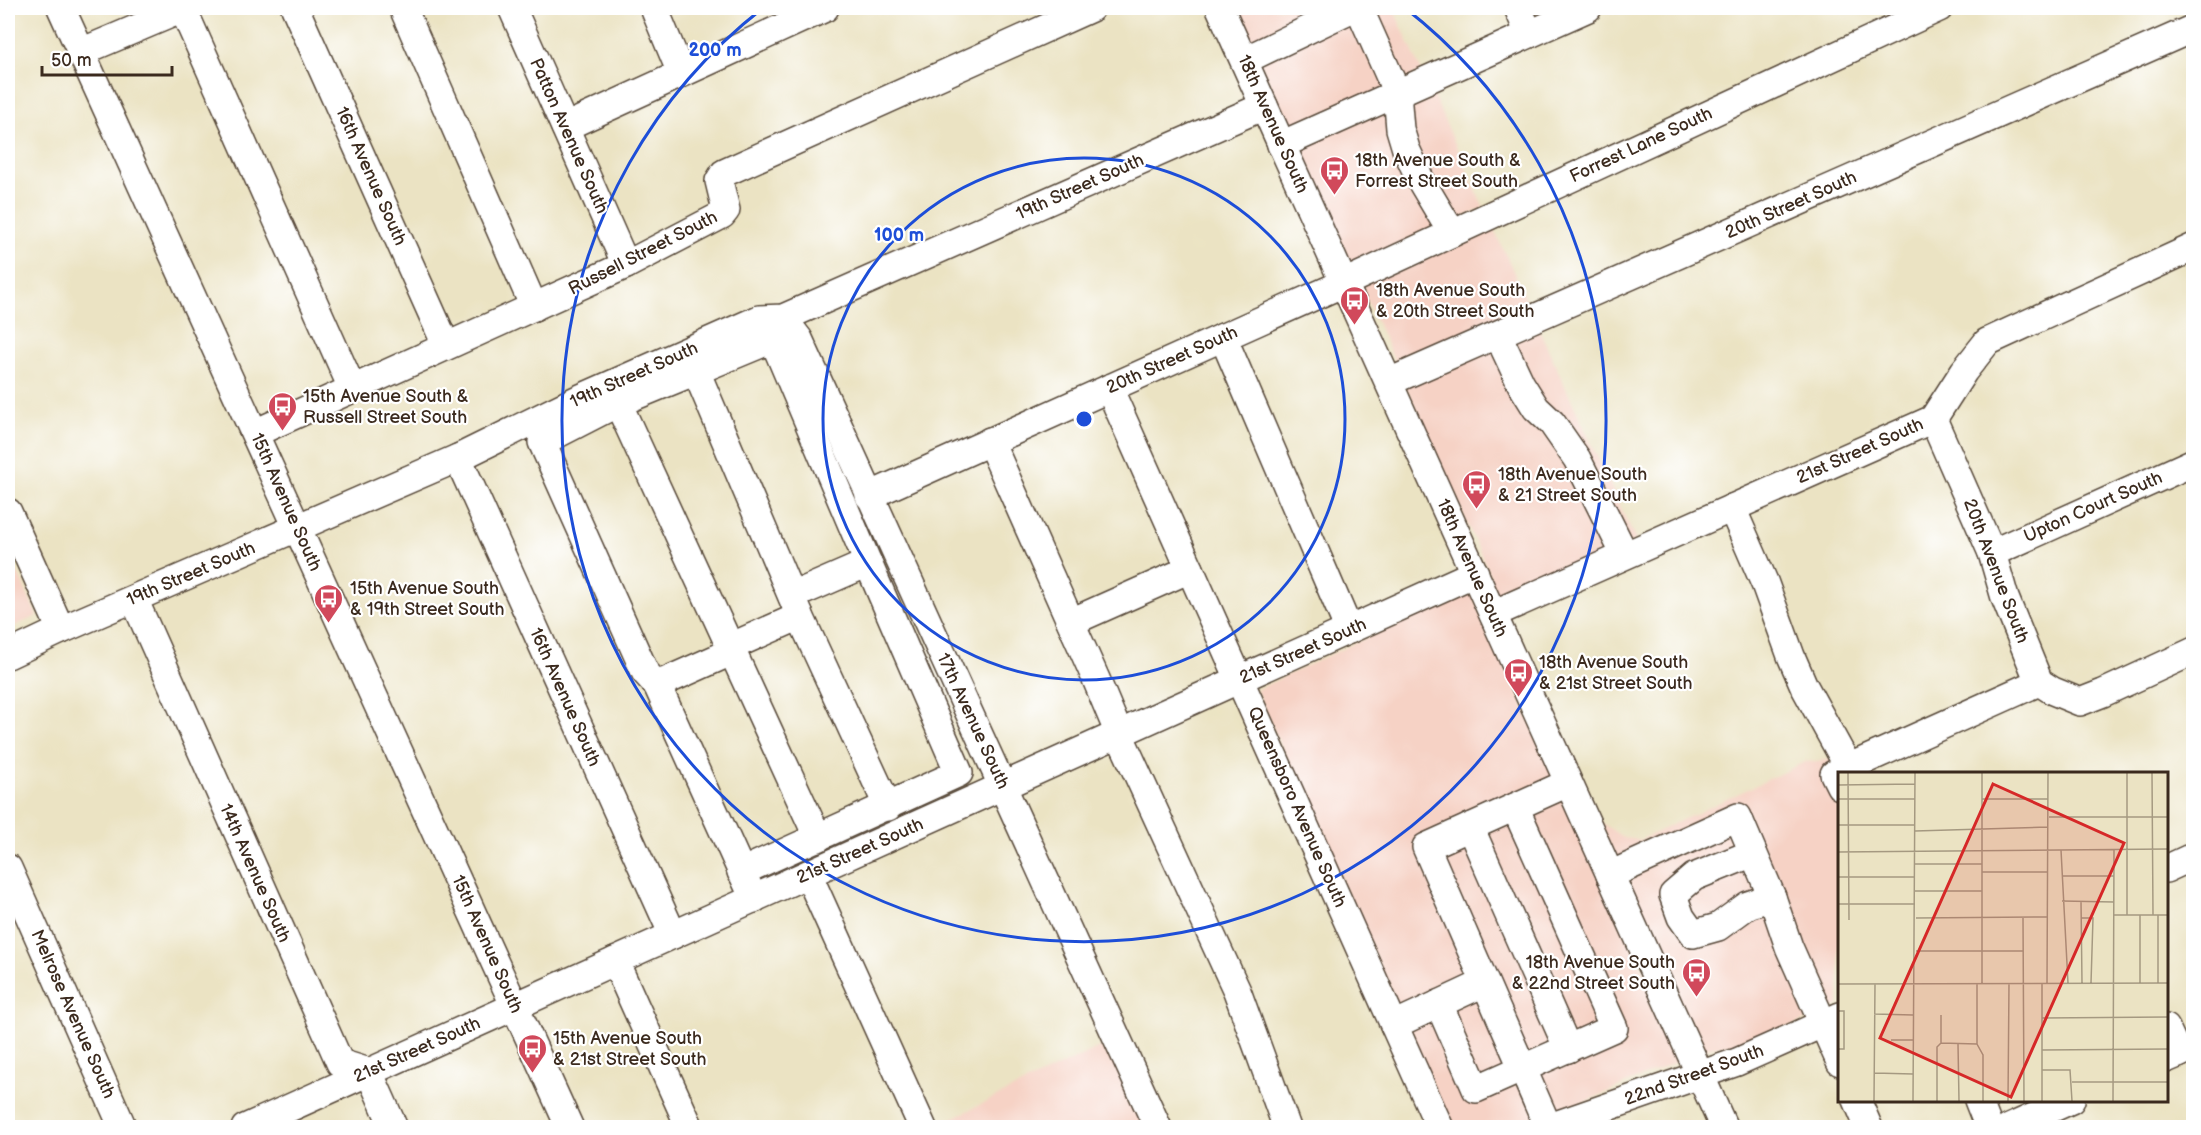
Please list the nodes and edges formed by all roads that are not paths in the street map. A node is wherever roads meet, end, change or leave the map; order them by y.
1 (61, 8) edge
2 (184, 8) edge
3 (295, 8) edge
4 (403, 8) edge
5 (512, 8) edge
6 (654, 8) edge
7 (825, 8) edge
8 (1091, 8) edge
9 (1220, 8) edge
10 (1353, 8) edge
11 (1359, 8) edge
12 (1518, 8) edge
13 (1588, 8) edge
14 (1939, 8) edge
15 (2193, 28) edge
16 (1529, 34) junction
17 (81, 52) junction
18 (1245, 60) junction
19 (681, 73) junction
20 (1397, 93) junction
21 (1264, 106) junction
22 (565, 127) junction
23 (1281, 145) junction
24 (1452, 233) junction
25 (2191, 255) edge
26 (626, 265) junction
27 (1344, 283) junction
28 (534, 307) junction
29 (783, 318) junction
30 (1497, 335) junction
31 (1223, 337) junction
32 (446, 345) junction
33 (696, 371) junction
34 (1389, 382) junction
35 (352, 388) junction
36 (1109, 388) junction
37 (618, 403) junction
38 (1933, 419) junction
39 (255, 433) junction
40 (990, 441) junction
41 (458, 458) junction
42 (2193, 462) edge
43 (869, 496) junction
44 (1732, 508) junction
45 (8, 512) edge
46 (298, 528) junction
47 (1992, 553) junction
48 (1625, 555) junction
49 (868, 563) junction
50 (1190, 569) junction
51 (1475, 573) junction
52 (134, 599) junction
53 (796, 606) junction
54 (1493, 614) junction
55 (1071, 622) junction
56 (61, 630) junction
57 (1349, 630) junction
58 (730, 650) junction
59 (2193, 651) edge
60 (8, 655) edge
61 (1240, 679) junction
62 (2039, 682) junction
63 (657, 685) junction
64 (1119, 734) junction
65 (1839, 772) edge
66 (1849, 772) edge
67 (1569, 783) junction
68 (1003, 786) junction
69 (888, 807) junction
70 (1515, 807) junction
71 (1470, 827) junction
72 (818, 838) junction
73 (1753, 853) junction
74 (2193, 856) edge
75 (2168, 867) edge
76 (8, 868) edge
77 (741, 872) junction
78 (808, 874) junction
79 (1610, 875) junction
80 (1772, 897) junction
81 (754, 899) junction
82 (673, 935) junction
83 (615, 961) junction
84 (1484, 983) junction
85 (1439, 1004) junction
86 (515, 1006) junction
87 (1831, 1020) edge
88 (1394, 1024) junction
89 (2168, 1032) edge
90 (1568, 1049) junction
91 (2179, 1053) edge
92 (1838, 1057) edge
93 (1522, 1069) junction
94 (369, 1072) junction
95 (1700, 1074) junction
96 (1857, 1102) edge
97 (1978, 1102) edge
98 (2069, 1102) edge
99 (1548, 1127) edge
100 (123, 1128) edge
101 (245, 1128) edge
102 (394, 1128) edge
103 (570, 1128) edge
104 (690, 1128) edge
105 (923, 1128) edge
106 (1158, 1128) edge
107 (1287, 1128) edge
108 (1440, 1128) edge
109 (1724, 1128) edge
110 (1869, 1128) edge
111 (1989, 1128) edge
112 (2009, 1128) edge

1 - 17 street, 15th Avenue South
2 - 17 street
2 - 35 street
3 - 32 street, 16th Avenue South
4 - 28 street
5 - 22 street, Patton Avenue South
6 - 19 street
7 - 19 street
8 - 26 street, Russell Street South
9 - 18 street, 18th Avenue South
10 - 18 street
11 - 20 street
12 - 16 street
13 - 16 street
14 - 24 street, Forrest Lane South
15 - 30 street, 20th Street South
16 - 20 street
17 - 39 street, 15th Avenue South
18 - 21 street, 18th Avenue South
19 - 22 street
20 - 23 street
20 - 24 street
21 - 23 street, 18th Avenue South
21 - 29 street, 19th Street South
22 - 26 street, Patton Avenue South
23 - 27 street, 18th Avenue South
24 - 27 street, Forrest Lane South
25 - 38 street, 21st Street South
26 - 28 street, Russell Street South
27 - 31 street, 20th Street South
27 - 34 street, 18th Avenue South
28 - 32 street, Russell Street South
29 - 41 street, 19th Street South
29 - 43 street, 17th Avenue South
30 - 34 street, 20th Street South
30 - 48 street
31 - 36 street, 20th Street South
31 - 57 street
32 - 35 street, Russell Street South
33 - 37 street
33 - 49 street
33 - 53 street
34 - 51 street, 18th Avenue South
35 - 39 street, Russell Street South
36 - 40 street, 20th Street South
36 - 50 street, Queensboro Avenue South
37 - 58 street
37 - 63 street
38 - 44 street, 21st Street South
38 - 47 street, 20th Avenue South
39 - 46 street, 15th Avenue South
40 - 43 street, 20th Street South
40 - 55 street
41 - 46 street, 19th Street South
41 - 82 street, 16th Avenue South
42 - 47 street, Upton Court South
43 - 68 street, 17th Avenue South
44 - 48 street, 21st Street South
44 - 65 street
45 - 56 street
46 - 52 street, 19th Street South
46 - 86 street, 15th Avenue South
47 - 62 street, 20th Avenue South
48 - 54 street, 21st Street South
49 - 53 street
49 - 69 street
50 - 55 street
50 - 61 street, Queensboro Avenue South
51 - 54 street, 18th Avenue South
51 - 57 street, 21st Street South
52 - 56 street, 19th Street South
52 - 94 street, 14th Avenue South
53 - 58 street
53 - 69 street
54 - 67 street, 18th Avenue South
55 - 64 street
56 - 60 street, 19th Street South
57 - 61 street, 21st Street South
58 - 63 street
58 - 72 street
59 - 62 street
61 - 64 street, 21st Street South
61 - 88 street, Queensboro Avenue South
62 - 66 street
63 - 77 street
64 - 68 street, 21st Street South
64 - 107 street
67 - 70 street
67 - 79 street, 18th Avenue South
68 - 78 street, 21st Street South
68 - 106 street, 17th Avenue South
69 - 72 street
70 - 71 street
70 - 90 street
71 - 84 street
71 - 90 street
72 - 77 street
73 - 79 street
73 - 80 street
73 - 80 street
74 - 75 street
76 - 100 street, Melrose Avenue South
77 - 81 street
78 - 81 street, 21st Street South
78 - 105 street
79 - 95 street, 18th Avenue South
80 - 87 street
81 - 82 street, 21st Street South
82 - 83 street, 21st Street South
83 - 86 street, 21st Street South
83 - 104 street
84 - 85 street
84 - 93 street
85 - 88 street
85 - 93 street
86 - 94 street, 21st Street South
86 - 103 street, 15th Avenue South
87 - 92 street
87 - 95 street, 22nd Street South
88 - 108 street, Queensboro Avenue South
89 - 91 street
90 - 93 street
93 - 99 street
94 - 101 street, 21st Street South
94 - 102 street
95 - 99 street, 22nd Street South
95 - 109 street, 18th Avenue South
96 - 110 street
97 - 111 street
98 - 112 street

